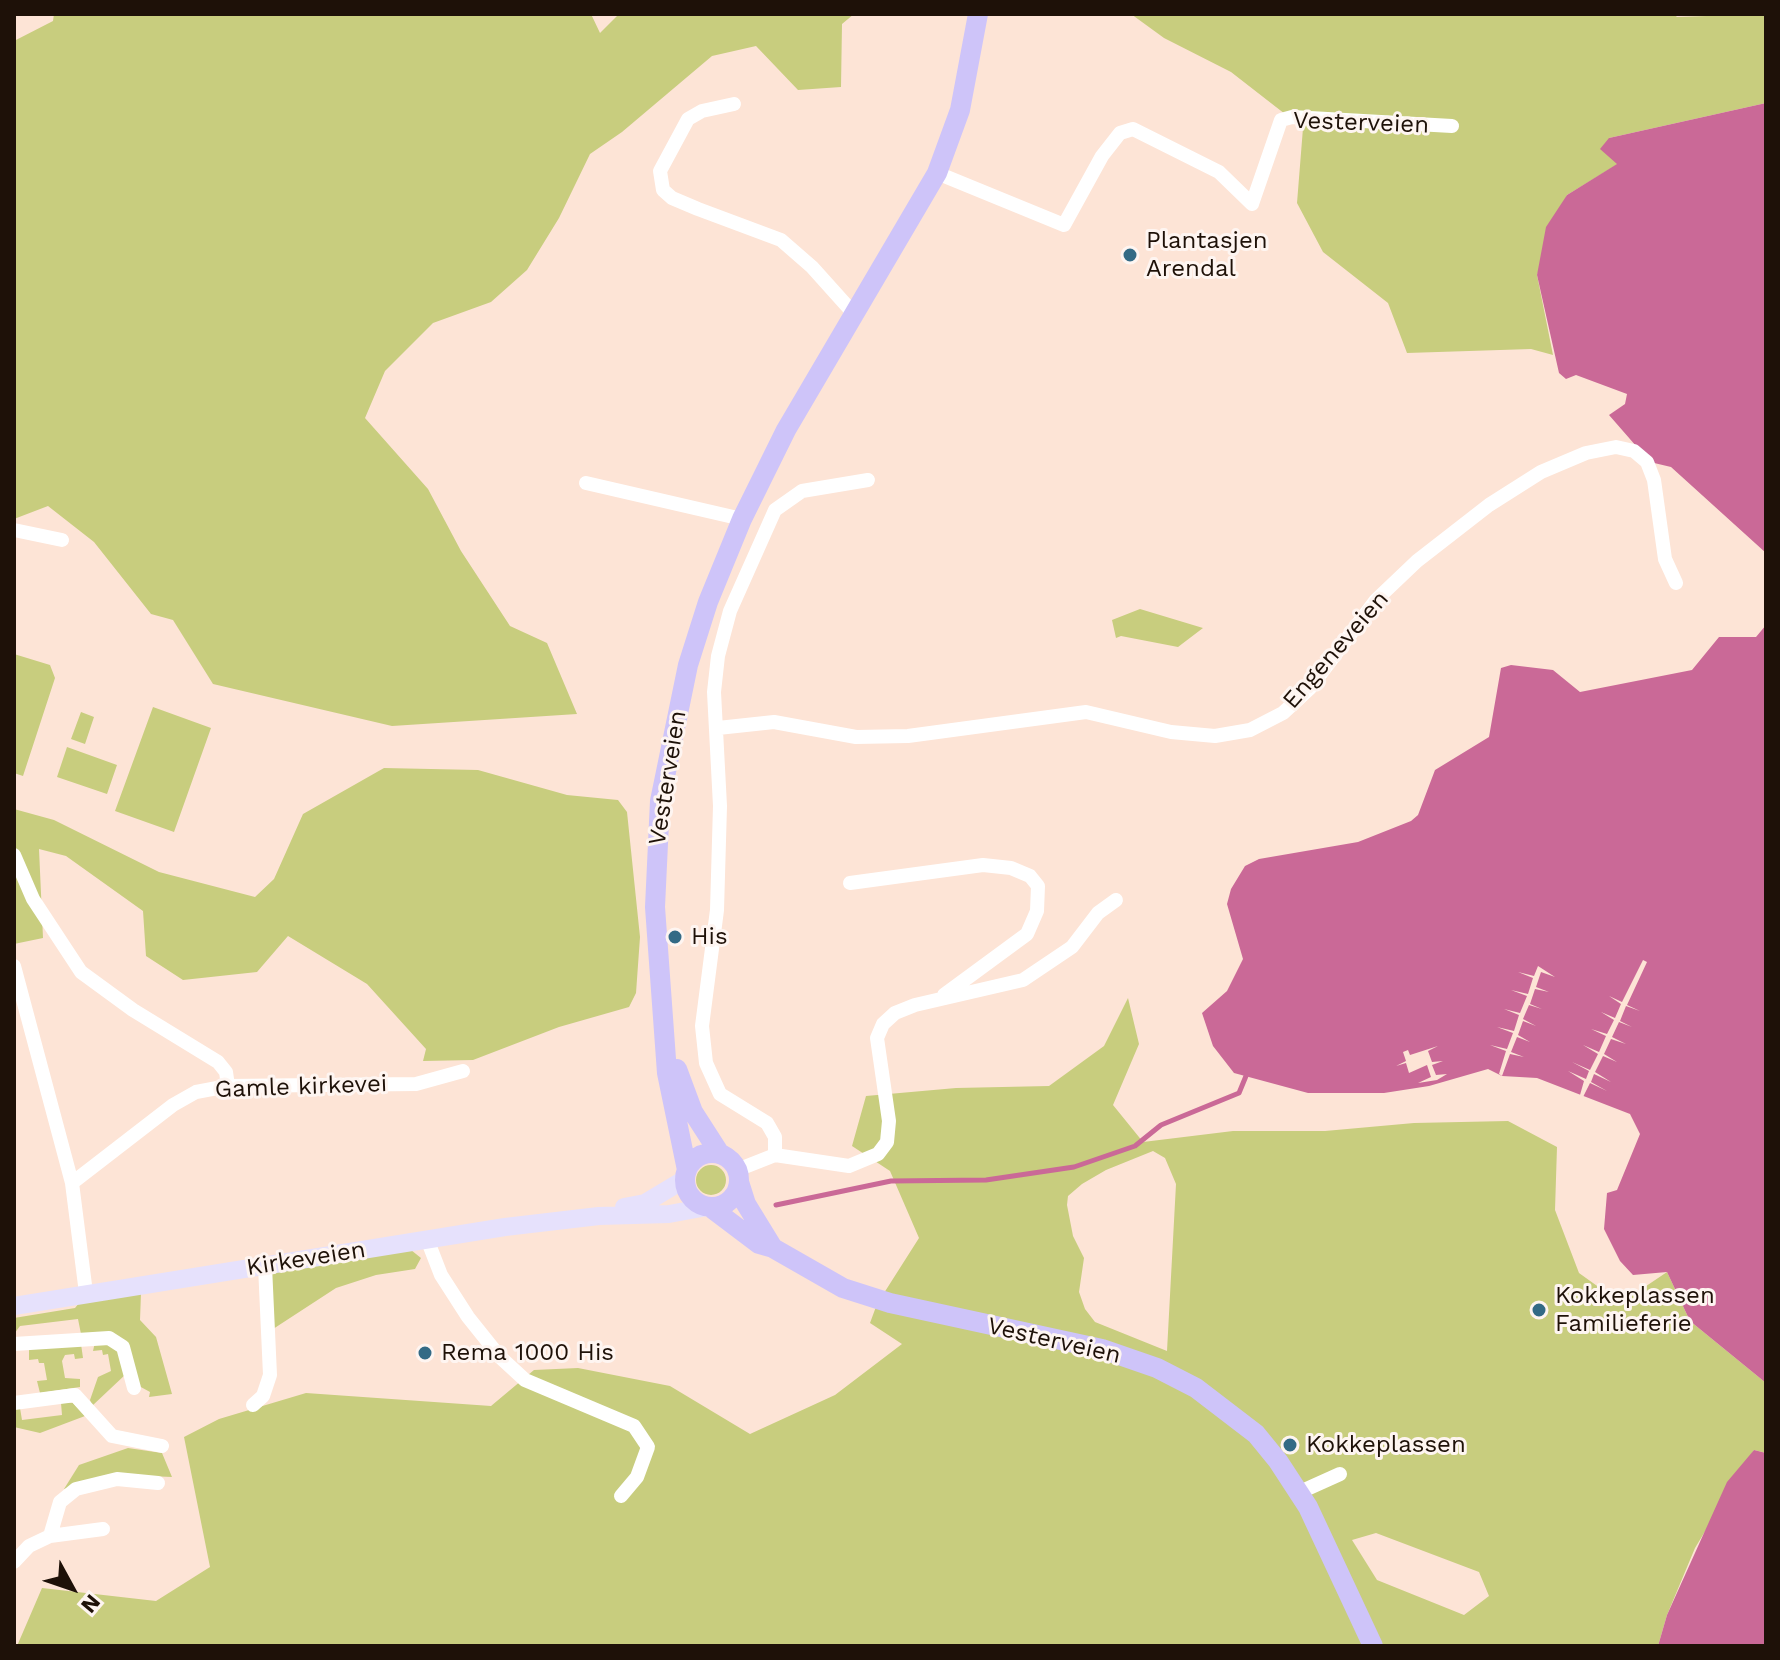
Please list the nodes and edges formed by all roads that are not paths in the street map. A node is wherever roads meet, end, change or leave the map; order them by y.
1 (978, 14) edge
2 (734, 104) dead end
3 (1452, 126) dead end
4 (937, 173) junction
5 (856, 316) junction
6 (868, 480) dead end
7 (586, 483) dead end
8 (742, 519) junction
9 (14, 530) edge
10 (62, 540) dead end
11 (1676, 583) dead end
12 (718, 728) junction
13 (14, 855) edge
14 (850, 883) dead end
15 (1116, 900) dead end
16 (14, 966) edge
17 (938, 1000) junction
18 (667, 1047) junction
19 (463, 1071) dead end
20 (228, 1086) junction
21 (720, 1154) junction
22 (775, 1155) junction
23 (686, 1174) junction
24 (738, 1176) junction
25 (72, 1183) junction
26 (709, 1207) junction
27 (599, 1216) junction
28 (427, 1239) junction
29 (773, 1248) junction
30 (265, 1266) junction
31 (86, 1293) junction
32 (14, 1306) edge
33 (14, 1344) edge
34 (134, 1388) dead end
35 (14, 1403) edge
36 (253, 1405) dead end
37 (162, 1446) dead end
38 (1340, 1474) dead end
39 (158, 1483) dead end
40 (1300, 1492) junction
41 (621, 1496) dead end
42 (103, 1529) dead end
43 (50, 1536) junction
44 (14, 1562) edge
45 (1373, 1646) edge

1 - 4 main road, Vesterveien
2 - 5 street
3 - 4 street, Vesterveien
4 - 5 main road, Vesterveien
5 - 8 main road, Vesterveien
6 - 12 street
7 - 8 street
8 - 18 main road, Vesterveien
9 - 10 street
11 - 12 street, Engeneveien
12 - 22 street
13 - 20 street
14 - 17 street
15 - 17 street
16 - 25 street
17 - 22 street
18 - 21 main road, Vesterveien
18 - 23 main road, Vesterveien
19 - 20 street, Gamle kirkevei
20 - 25 street, Gamle kirkevei
21 - 23 main road
21 - 24 main road
22 - 24 street
23 - 26 main road
23 - 27 main road, Kirkeveien
24 - 26 main road
24 - 29 main road, Vesterveien
25 - 31 street
26 - 27 main road, Kirkeveien
26 - 29 main road, Vesterveien
27 - 28 main road, Kirkeveien
28 - 30 main road, Kirkeveien
28 - 41 street
29 - 40 main road, Vesterveien
30 - 31 main road, Kirkeveien
30 - 36 street
31 - 32 main road, Kirkeveien
33 - 34 street
35 - 37 street
38 - 40 street
39 - 43 street
40 - 45 main road, Vesterveien
42 - 43 street
43 - 44 street

